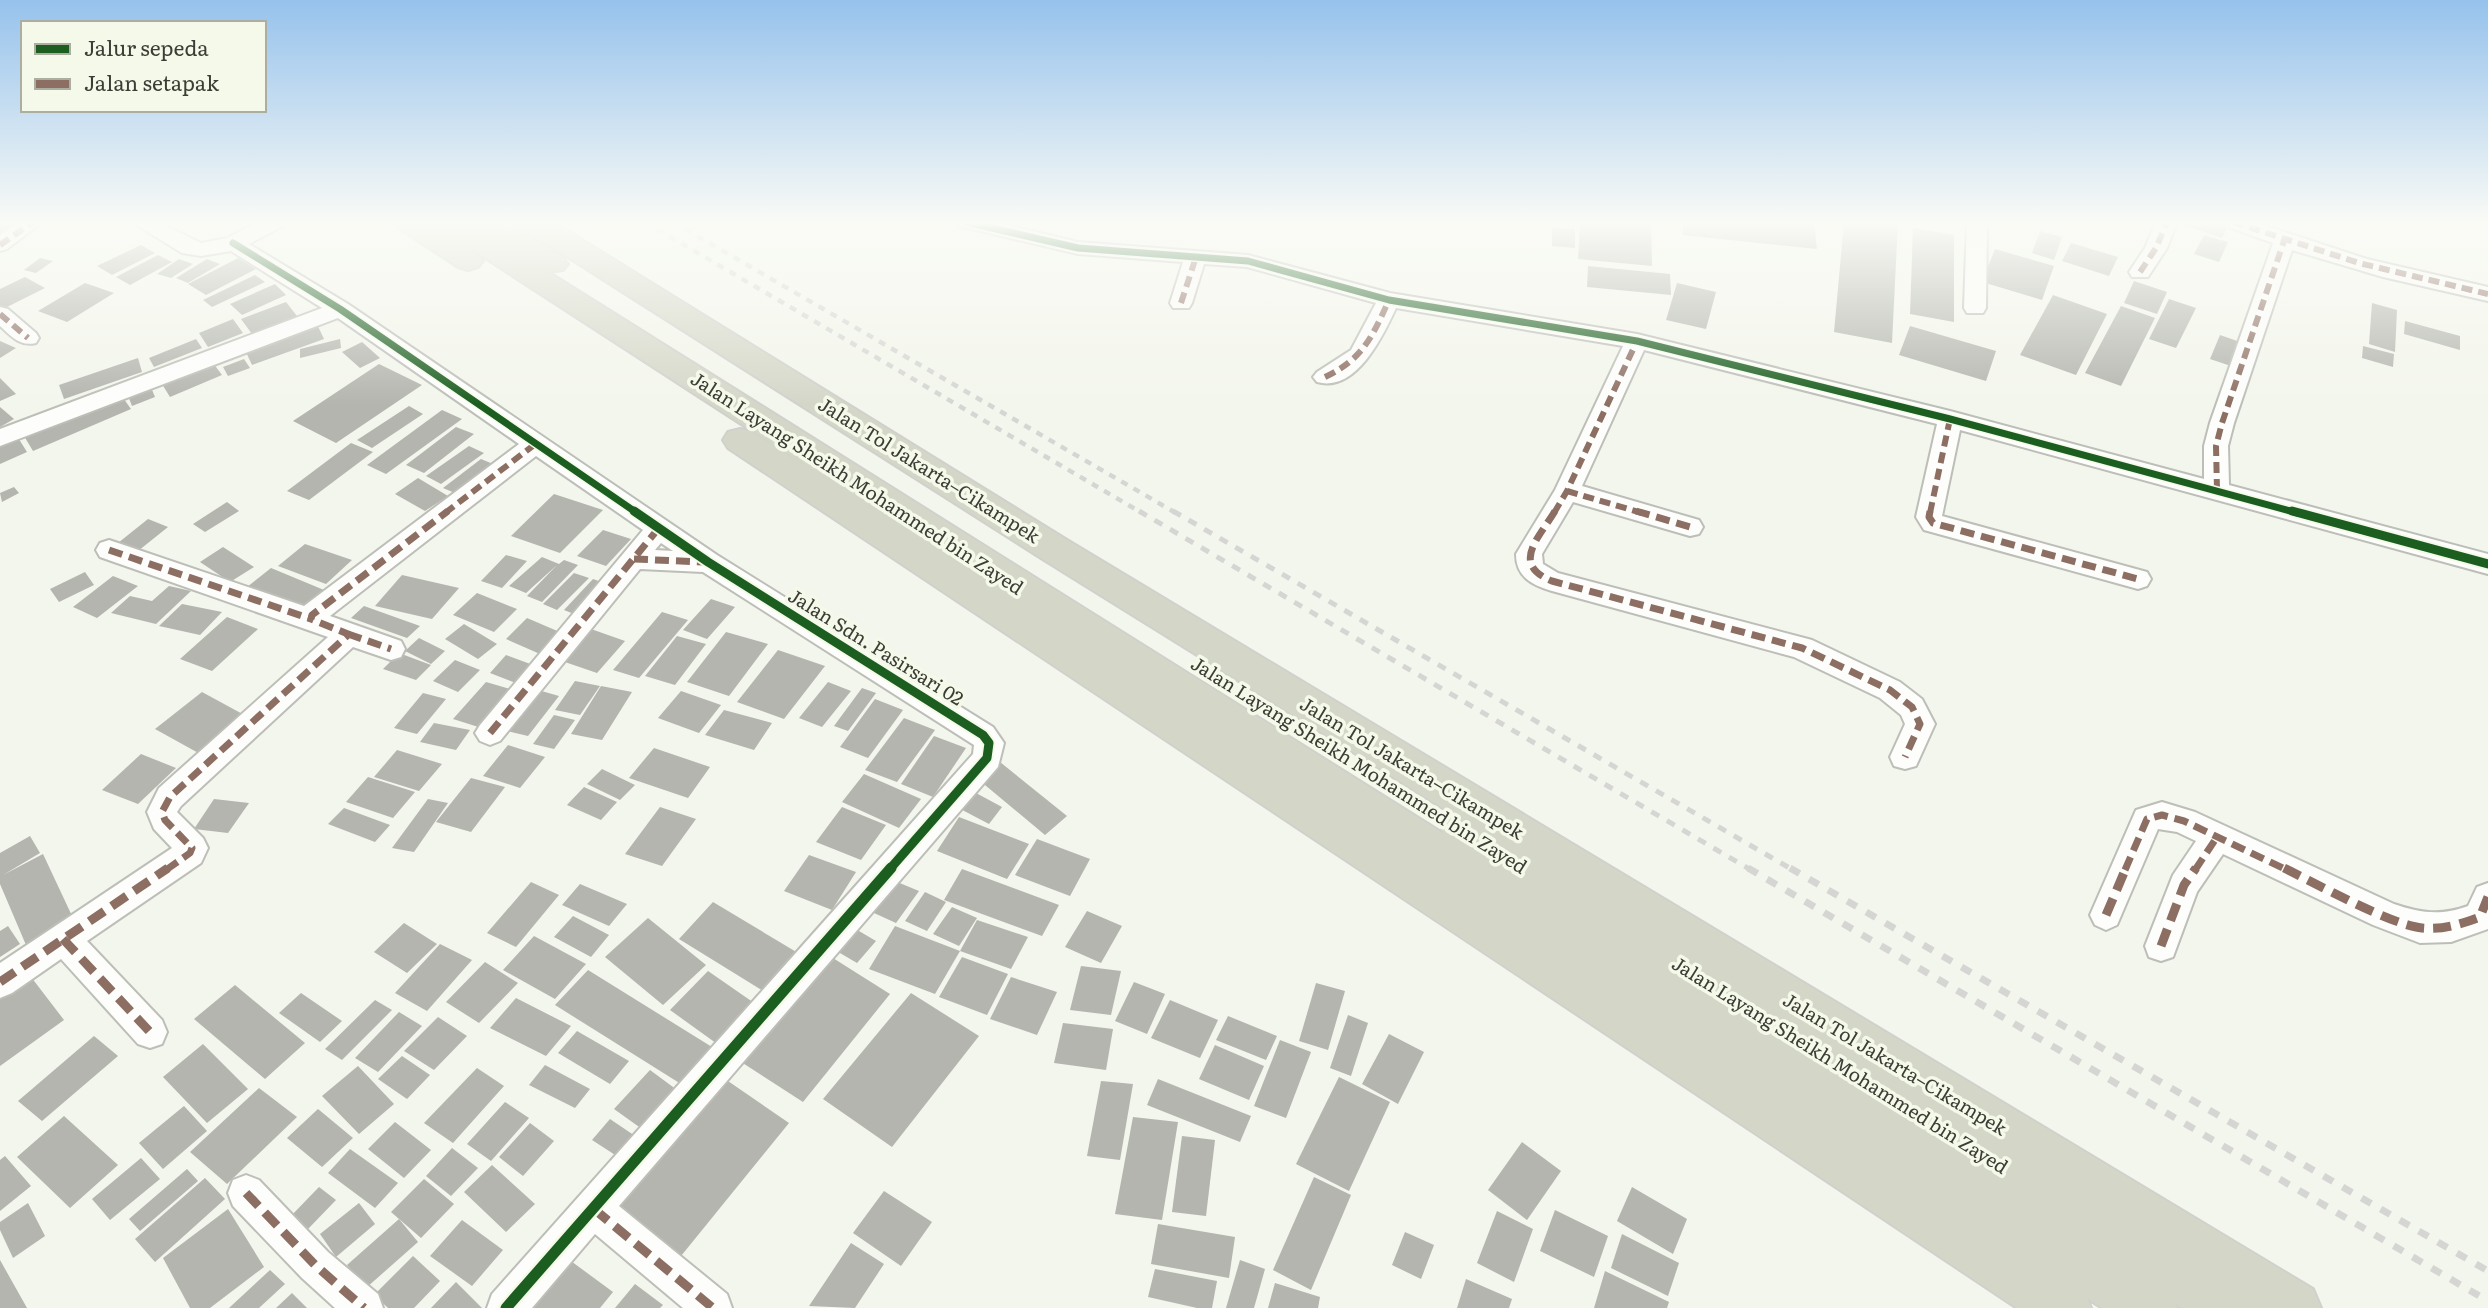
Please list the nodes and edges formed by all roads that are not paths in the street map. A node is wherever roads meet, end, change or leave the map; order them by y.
1 (303, 283) edge
2 (502, 283) edge
3 (545, 283) edge
4 (584, 283) edge
5 (630, 283) edge
6 (1188, 283) edge
7 (1328, 283) edge
8 (1976, 283) edge
9 (2270, 283) edge
10 (2430, 283) edge
11 (2488, 294) edge
12 (1390, 300) junction
13 (1181, 303) dead end
14 (1975, 308) dead end
15 (340, 309) junction
16 (0, 314) edge
17 (28, 338) dead end
18 (1637, 341) junction
19 (1325, 377) dead end
20 (1950, 419) junction
21 (0, 438) edge
22 (534, 445) junction
23 (2217, 490) junction
24 (1567, 491) junction
25 (1690, 527) dead end
26 (658, 529) junction
27 (109, 550) dead end
28 (634, 559) junction
29 (708, 562) junction
30 (2488, 564) edge
31 (2138, 579) dead end
32 (311, 619) junction
33 (348, 634) junction
34 (391, 649) dead end
35 (490, 733) dead end
36 (1905, 757) dead end
37 (2217, 836) junction
38 (2488, 897) edge
39 (2106, 915) dead end
40 (63, 939) junction
41 (2161, 946) dead end
42 (0, 982) edge
43 (150, 1032) dead end
44 (246, 1193) dead end
45 (594, 1209) junction
46 (364, 1308) edge
47 (506, 1308) edge
48 (713, 1308) edge
49 (2064, 1308) edge
50 (2150, 1308) edge
51 (2231, 1308) edge
52 (2294, 1308) edge

1 - 15 street, Jalan Sdn. Pasirsari 02
2 - 49 highway
3 - 50 highway, Jalan Layang Sheikh Mohammed bin Zayed
4 - 51 highway, Jalan Layang Sheikh Mohammed bin Zayed
5 - 52 highway, Jalan Tol Jakarta–Cikampek
6 - 13 street
7 - 12 street
8 - 14 street
9 - 23 street
10 - 11 street
12 - 18 street
12 - 19 street
15 - 21 street
15 - 22 street, Jalan Sdn. Pasirsari 02
16 - 17 street
18 - 20 street
18 - 24 street
20 - 23 street
20 - 31 street
22 - 26 street, Jalan Sdn. Pasirsari 02
22 - 32 street
23 - 30 street
24 - 25 street
24 - 36 street
26 - 28 street
26 - 29 street, Jalan Sdn. Pasirsari 02
27 - 32 street
28 - 29 street
28 - 35 street
29 - 45 street, Jalan Sdn. Pasirsari 02
32 - 33 street
33 - 34 street
33 - 40 street
37 - 38 street
37 - 39 street
37 - 41 street
40 - 42 street
40 - 43 street
44 - 46 street
45 - 47 street
45 - 48 street

